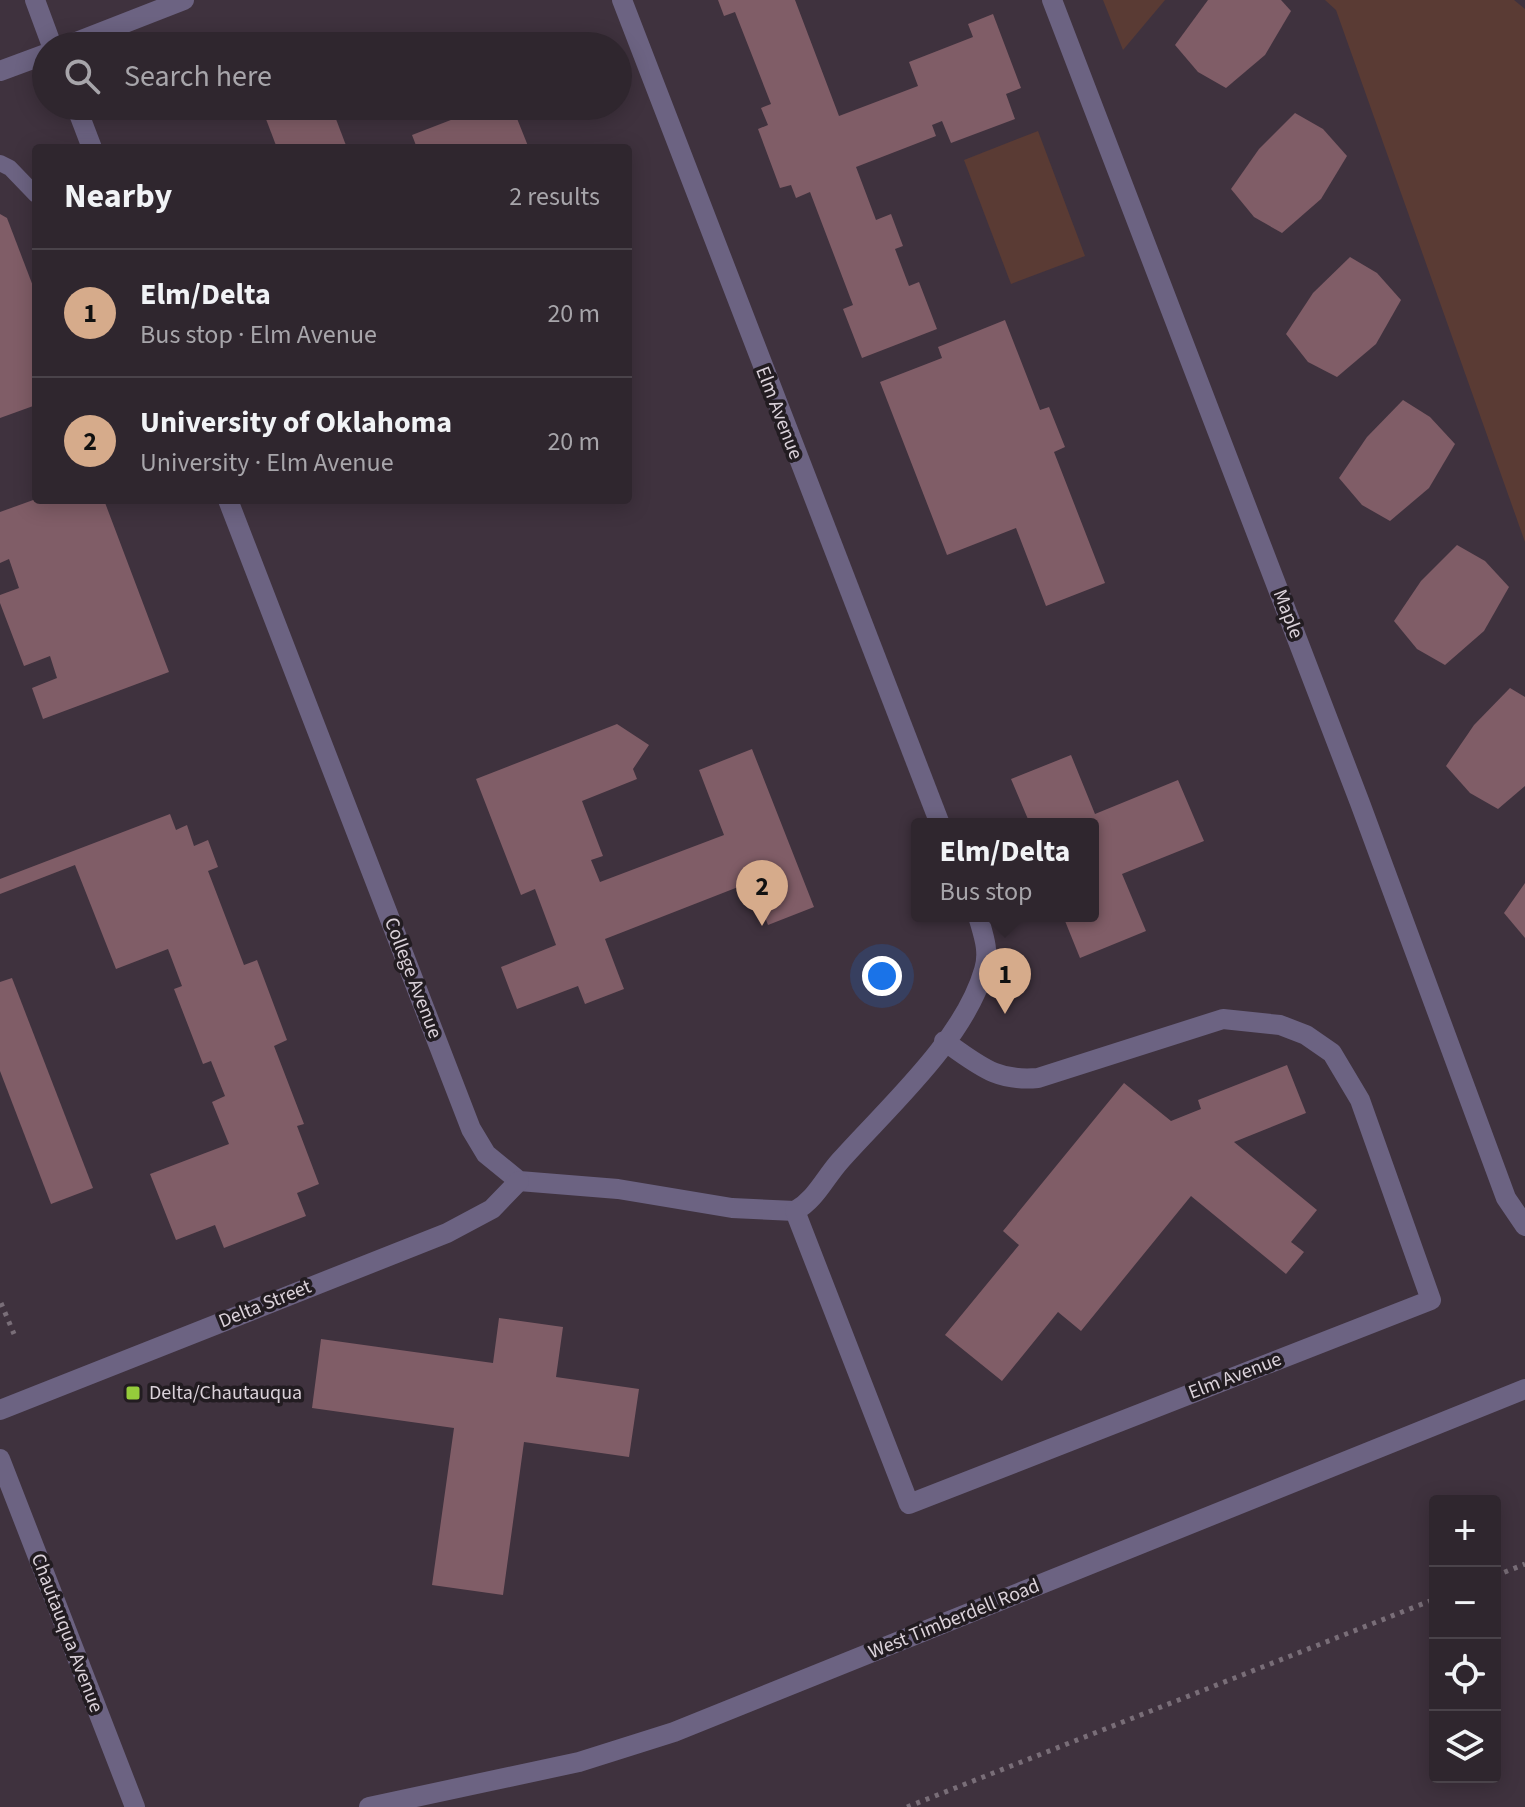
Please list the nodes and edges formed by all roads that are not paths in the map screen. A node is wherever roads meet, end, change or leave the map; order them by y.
1 (35, 0) edge
2 (184, 0) edge
3 (622, 0) edge
4 (1052, 0) edge
5 (47, 32) edge
6 (102, 32) edge
7 (32, 59) edge
8 (0, 71) edge
9 (81, 120) edge
10 (90, 144) edge
11 (0, 163) edge
12 (32, 191) edge
13 (230, 504) edge
14 (938, 818) edge
15 (980, 922) edge
16 (944, 1041) junction
17 (519, 1181) junction
18 (795, 1211) junction
19 (1525, 1226) edge
20 (1525, 1389) edge
21 (0, 1410) edge
22 (0, 1459) edge
23 (135, 1807) edge
24 (369, 1807) edge

1 - 5 street
2 - 6 street
3 - 14 street, Elm Avenue
4 - 19 street, Maple
7 - 8 street
9 - 10 street
11 - 12 lane
13 - 17 street, College Avenue
15 - 16 street
16 - 18 street
16 - 18 street, Elm Avenue
17 - 18 street
17 - 21 street, Delta Street
20 - 24 street, West Timberdell Road
22 - 23 street, Chautauqua Avenue

